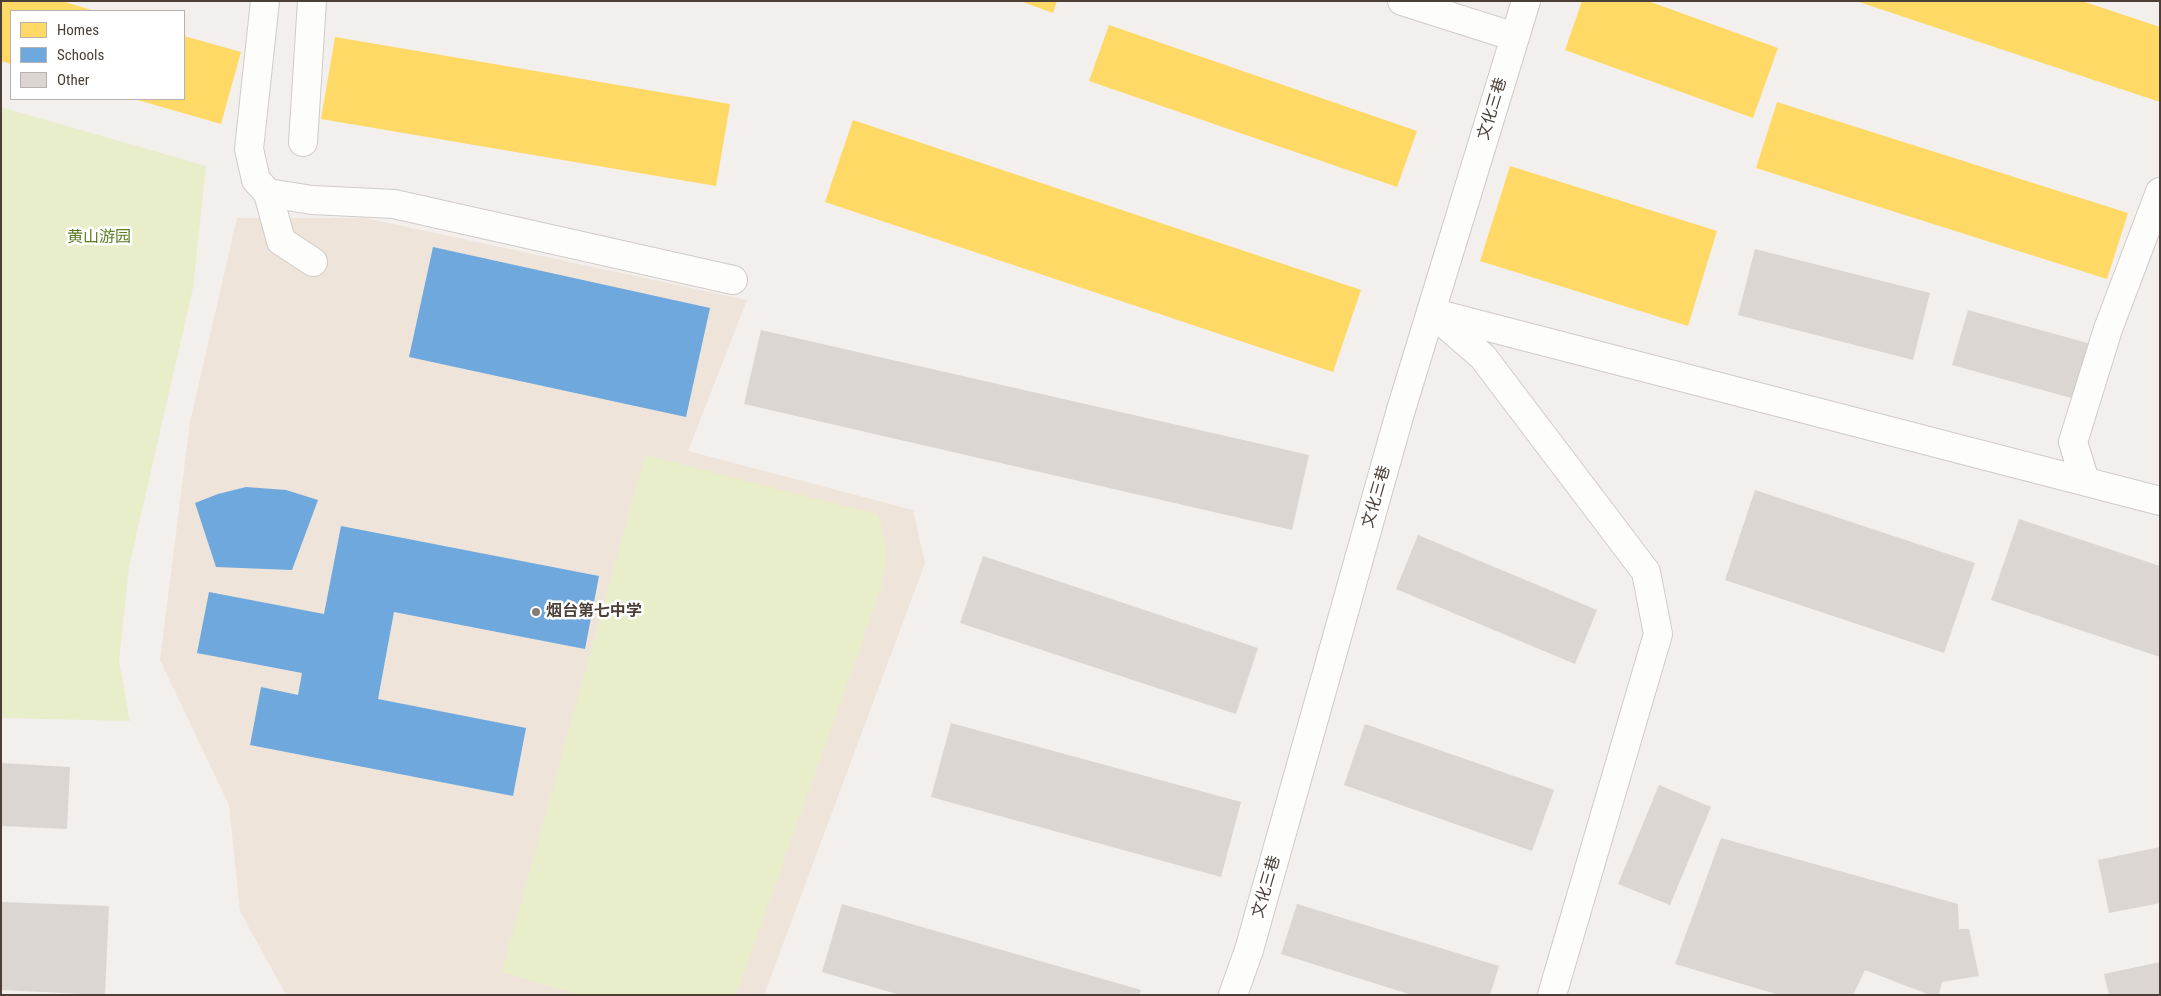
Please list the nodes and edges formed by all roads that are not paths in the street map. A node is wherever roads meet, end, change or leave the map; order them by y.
1 (265, 1) edge
2 (312, 1) edge
3 (1402, 1) edge
4 (1526, 1) edge
5 (1515, 37) junction
6 (303, 142) dead end
7 (2160, 192) edge
8 (268, 193) junction
9 (313, 262) dead end
10 (734, 280) dead end
11 (1431, 312) junction
12 (2085, 481) junction
13 (2160, 501) edge
14 (1233, 995) edge
15 (1552, 995) edge

1 - 8 lane
2 - 6 lane
3 - 5 lane
4 - 5 lane, 文化三巷
5 - 11 lane, 文化三巷
7 - 12 lane
8 - 9 lane
8 - 10 lane
11 - 12 lane
11 - 14 lane, 文化三巷
11 - 15 lane
12 - 13 lane

